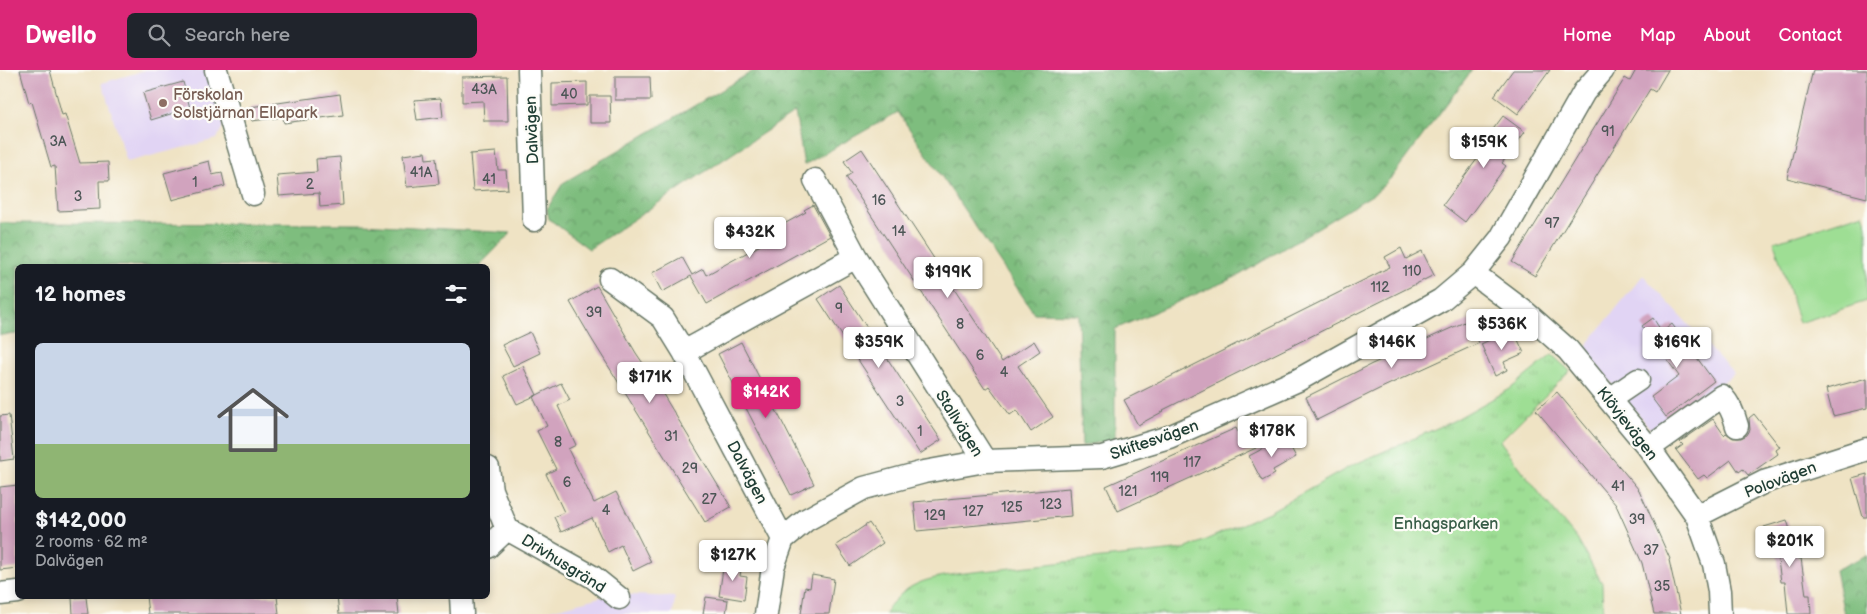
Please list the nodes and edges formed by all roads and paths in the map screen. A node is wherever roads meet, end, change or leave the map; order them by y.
1 (216, 70) edge
2 (529, 70) edge
3 (1602, 70) edge
4 (815, 180) dead end
5 (253, 194) dead end
6 (534, 220) dead end
7 (856, 257) junction
8 (1473, 273) junction
9 (610, 279) dead end
10 (684, 352) junction
11 (1638, 380) dead end
12 (1610, 399) junction
13 (1737, 426) dead end
14 (1649, 448) junction
15 (1867, 449) edge
16 (985, 462) junction
17 (490, 483) edge
18 (1697, 516) junction
19 (507, 529) junction
20 (783, 539) junction
21 (490, 545) edge
22 (15, 592) edge
23 (0, 594) edge
24 (619, 598) dead end
25 (461, 599) edge
26 (462, 614) edge
27 (766, 614) edge
28 (1720, 614) edge

1 - 5 street
2 - 6 street, Dalvägen
3 - 8 street, Skiftesvägen
4 - 7 street, Stallvägen
7 - 10 street
7 - 16 street, Stallvägen
8 - 12 street, Klövjevägen
8 - 16 street, Skiftesvägen
9 - 10 street, Dalvägen
10 - 20 street, Dalvägen
11 - 12 street
12 - 14 street, Klövjevägen
13 - 14 street
14 - 18 street, Klövjevägen
15 - 18 street, Polovägen
16 - 20 street, Skiftesvägen
17 - 19 street, Drivhusgränd
18 - 28 street, Klövjevägen
19 - 21 street, Drivhusgränd
19 - 24 street, Drivhusgränd
20 - 27 street
22 - 23 street
25 - 26 street

